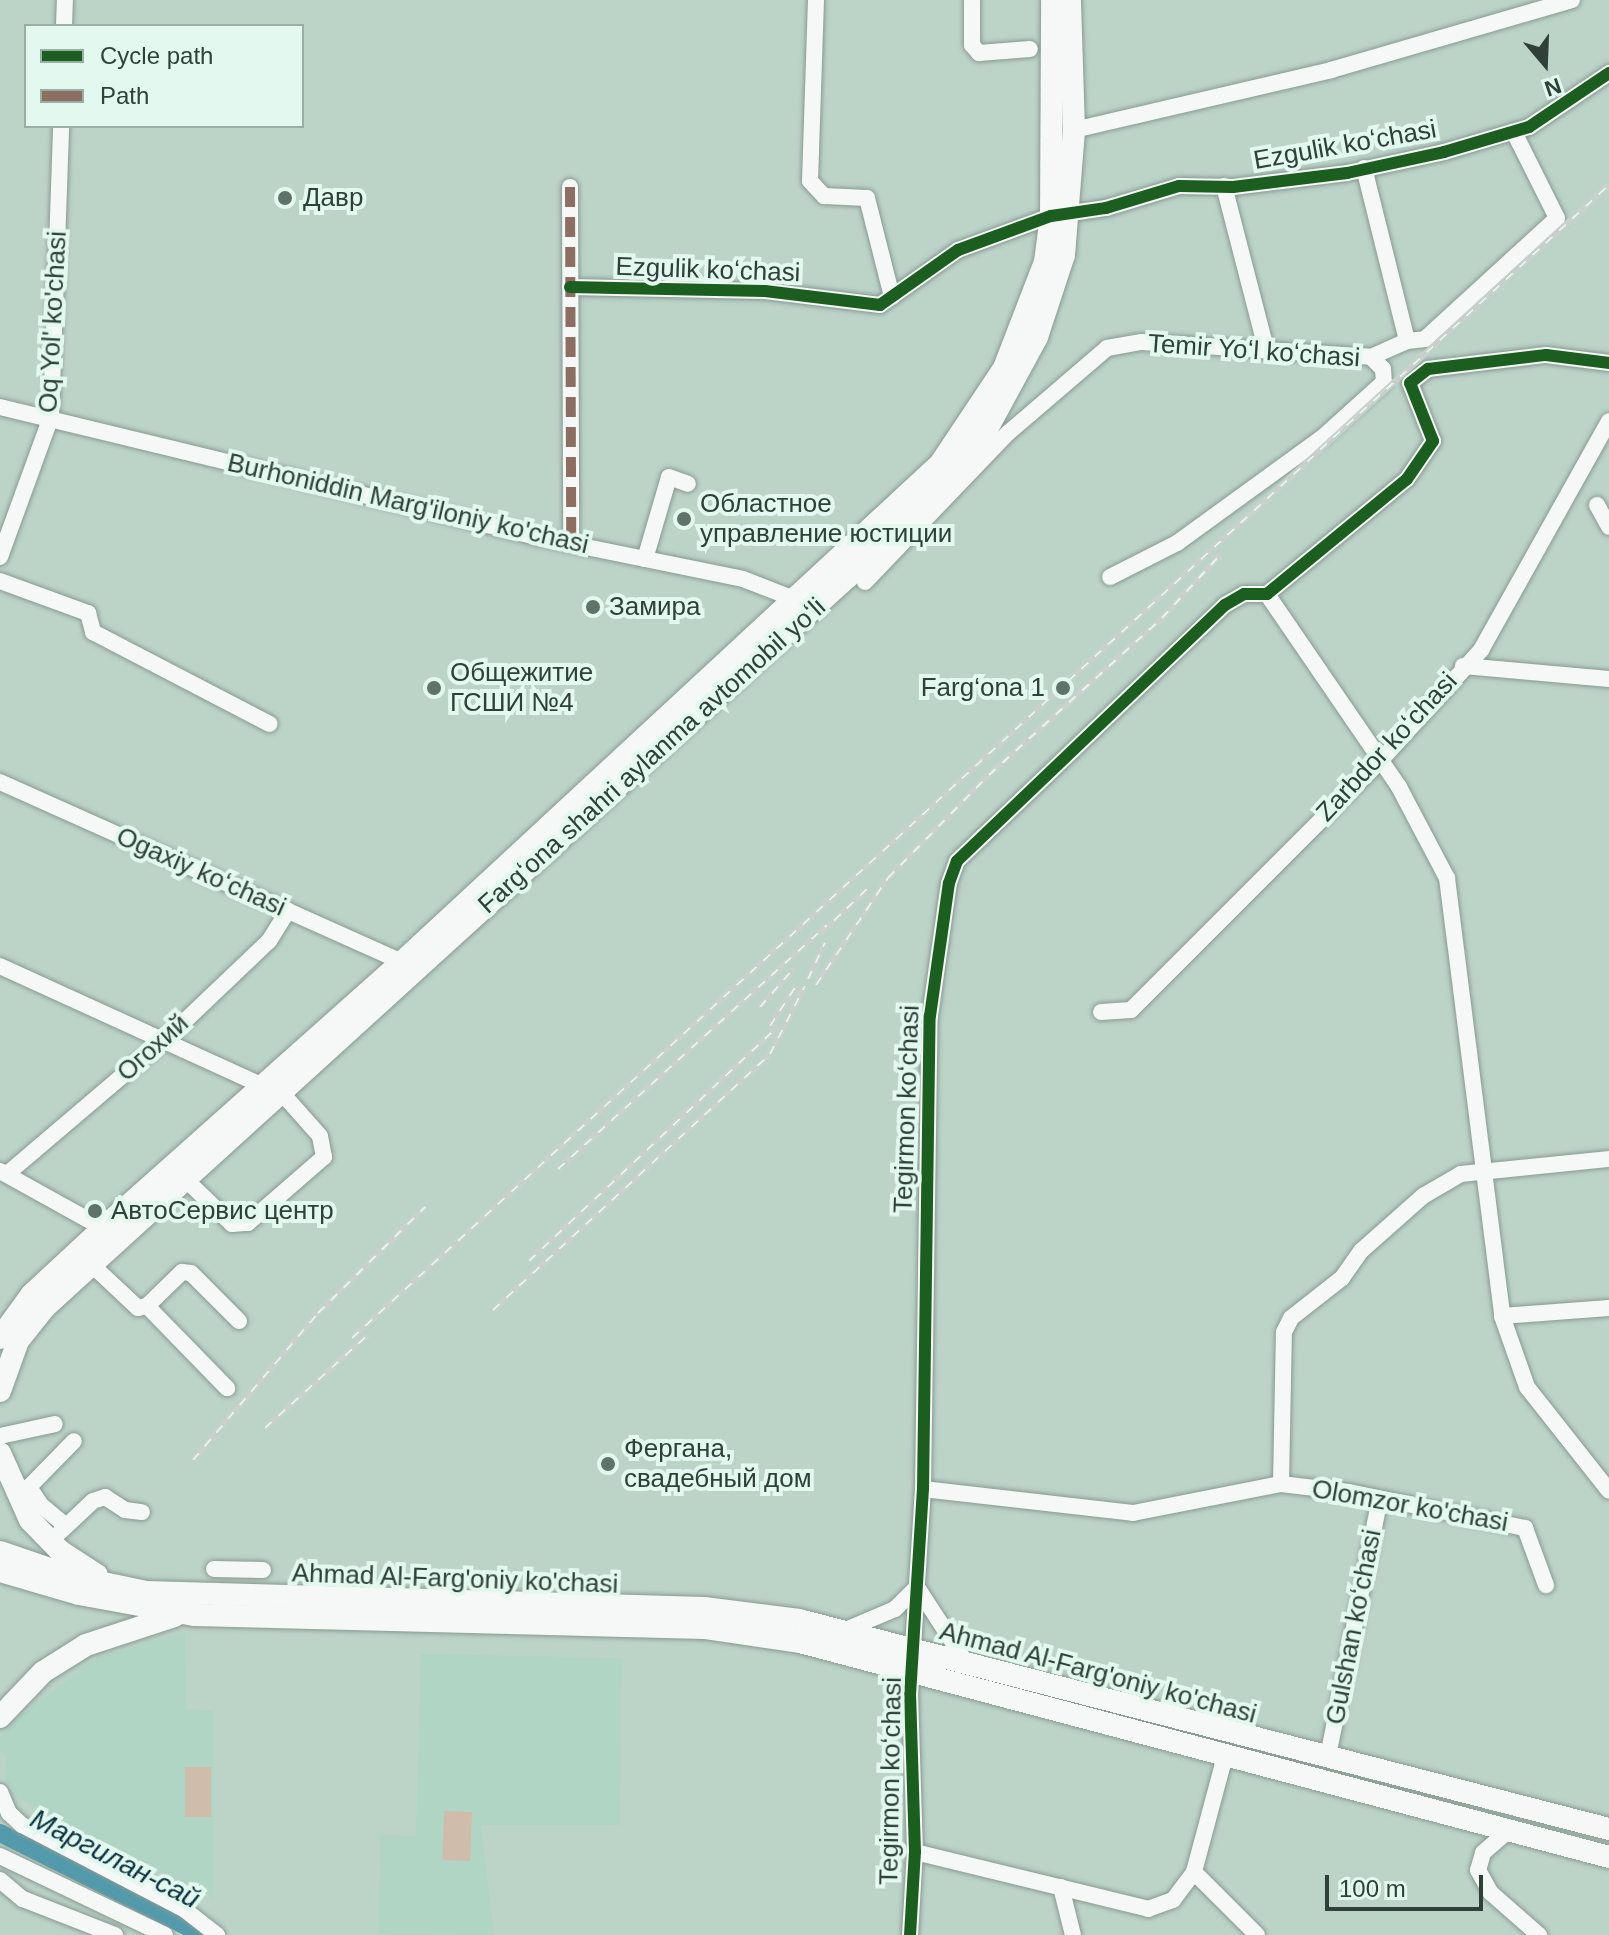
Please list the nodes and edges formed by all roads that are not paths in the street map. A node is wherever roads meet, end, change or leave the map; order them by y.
1 (65, 0) edge
2 (816, 0) edge
3 (972, 0) edge
4 (1052, 0) edge
5 (1070, 0) edge
6 (1572, 0) edge
7 (64, 24) edge
8 (1030, 49) dead end
9 (1609, 73) edge
10 (61, 128) edge
11 (1074, 130) junction
12 (1514, 132) junction
13 (1364, 168) junction
14 (1224, 186) junction
15 (570, 187) dead end
16 (1060, 216) junction
17 (570, 287) junction
18 (892, 297) junction
19 (1407, 341) junction
20 (1267, 352) junction
21 (1371, 357) junction
22 (1609, 363) edge
23 (0, 407) edge
24 (51, 417) junction
25 (1609, 421) edge
26 (688, 484) dead end
27 (1597, 505) dead end
28 (1609, 527) edge
29 (571, 544) junction
30 (0, 557) edge
31 (645, 559) junction
32 (1110, 577) dead end
33 (0, 581) edge
34 (865, 582) dead end
35 (1267, 594) junction
36 (805, 605) junction
37 (1463, 666) junction
38 (1609, 679) edge
39 (270, 724) dead end
40 (1381, 760) junction
41 (0, 782) edge
42 (288, 911) junction
43 (402, 962) junction
44 (0, 966) edge
45 (1101, 1012) dead end
46 (167, 1038) junction
47 (272, 1089) junction
48 (1609, 1159) edge
49 (1483, 1168) junction
50 (4, 1173) edge
51 (185, 1179) junction
52 (103, 1228) junction
53 (92, 1265) junction
54 (147, 1306) junction
55 (1609, 1308) edge
56 (1502, 1316) junction
57 (239, 1321) dead end
58 (0, 1338) edge
59 (227, 1388) dead end
60 (0, 1391) edge
61 (55, 1424) dead end
62 (0, 1436) edge
63 (74, 1441) dead end
64 (0, 1453) edge
65 (1281, 1484) junction
66 (923, 1489) junction
67 (1609, 1491) edge
68 (1380, 1499) junction
69 (142, 1512) dead end
70 (58, 1534) junction
71 (0, 1544) edge
72 (0, 1552) edge
73 (214, 1569) dead end
74 (0, 1570) edge
75 (1546, 1585) dead end
76 (120, 1587) junction
77 (917, 1587) junction
78 (264, 1596) junction
79 (195, 1615) junction
80 (843, 1631) junction
81 (914, 1648) junction
82 (965, 1661) junction
83 (914, 1675) junction
84 (0, 1717) edge
85 (1225, 1756) junction
86 (1328, 1756) junction
87 (0, 1792) edge
88 (1609, 1829) edge
89 (1508, 1831) junction
90 (915, 1852) junction
91 (0, 1856) edge
92 (1609, 1857) edge
93 (1194, 1872) junction
94 (0, 1880) edge
95 (1061, 1887) junction
96 (115, 1935) edge
97 (165, 1935) edge
98 (217, 1935) edge
99 (910, 1935) edge
100 (1073, 1935) edge
101 (1257, 1935) edge
102 (1539, 1935) edge

1 - 7 street
2 - 18 street
3 - 8 street
4 - 16 highway, Fargʻona shahri aylanma avtomobil yoʻli
5 - 11 highway, Fargʻona shahri aylanma avtomobil yoʻli
6 - 11 street
9 - 12 street, Ezgulik koʻchasi
10 - 24 street, Oq Yol' ko'chasi
11 - 16 highway, Fargʻona shahri aylanma avtomobil yoʻli
12 - 13 street, Ezgulik koʻchasi
12 - 19 street
13 - 14 street, Ezgulik koʻchasi
13 - 19 street
14 - 16 street, Ezgulik koʻchasi
14 - 20 street
15 - 17 street
16 - 18 street, Ezgulik koʻchasi
16 - 36 highway, Fargʻona shahri aylanma avtomobil yoʻli
17 - 18 street, Ezgulik koʻchasi
17 - 29 street
19 - 21 street
20 - 21 street, Temir Yoʻl koʻchasi
20 - 34 street, Temir Yoʻl koʻchasi
21 - 32 street, Temir Yoʻl koʻchasi
22 - 35 street, Tegirmon koʻchasi
23 - 24 street, Burhoniddin Marg'iloniy ko'chasi
24 - 29 street, Burhoniddin Marg'iloniy ko'chasi
24 - 30 street, Oq Yol' ko'chasi
25 - 37 street, Zarbdor koʻchasi
26 - 31 street
27 - 28 street
29 - 31 street, Burhoniddin Marg'iloniy ko'chasi
31 - 36 street, Burhoniddin Marg'iloniy ko'chasi
33 - 39 street
35 - 40 street
35 - 66 street, Tegirmon koʻchasi
36 - 43 highway, Fargʻona shahri aylanma avtomobil yoʻli
36 - 47 highway, Fargʻona shahri aylanma avtomobil yoʻli
37 - 38 street
37 - 40 street, Zarbdor koʻchasi
40 - 45 street, Zarbdor koʻchasi
40 - 49 street
41 - 42 street, Ogaxiy koʻchasi
42 - 43 street, Ogaxiy koʻchasi
42 - 46 street, Огохий
43 - 47 highway, Fargʻona shahri aylanma avtomobil yoʻli
44 - 46 street
46 - 47 street
46 - 50 street, Огохий
47 - 51 highway, Fargʻona shahri aylanma avtomobil yoʻli
47 - 51 street
47 - 52 highway, Fargʻona shahri aylanma avtomobil yoʻli
48 - 49 street
49 - 56 street
49 - 65 street, Olomzor ko'chasi
50 - 52 street
51 - 53 highway, Fargʻona shahri aylanma avtomobil yoʻli
52 - 58 highway, Fargʻona shahri aylanma avtomobil yoʻli
53 - 54 street
53 - 60 highway, Fargʻona shahri aylanma avtomobil yoʻli
54 - 57 street
54 - 59 street
55 - 56 street
56 - 67 street
61 - 62 street
63 - 70 street
64 - 70 highway
65 - 66 street, Olomzor ko'chasi
65 - 68 street, Olomzor ko'chasi
66 - 77 street, Tegirmon koʻchasi
68 - 75 street, Olomzor ko'chasi
68 - 86 street, Gulshan koʻchasi
69 - 70 street
70 - 76 highway
71 - 72 highway
72 - 74 highway
72 - 76 highway, Ahmad Al-Farg'oniy ko'chasi
73 - 78 street
74 - 79 highway, Ahmad Al-Farg'oniy ko'chasi
76 - 78 highway, Ahmad Al-Farg'oniy ko'chasi
77 - 80 street
77 - 81 street, Tegirmon koʻchasi
77 - 82 street
78 - 80 highway, Ahmad Al-Farg'oniy ko'chasi
79 - 83 highway, Ahmad Al-Farg'oniy ko'chasi
79 - 84 highway
80 - 81 highway, Ahmad Al-Farg'oniy ko'chasi
81 - 82 highway, Ahmad Al-Farg'oniy ko'chasi
81 - 83 street, Tegirmon koʻchasi
82 - 86 highway, Ahmad Al-Farg'oniy ko'chasi
83 - 85 highway, Ahmad Al-Farg'oniy ko'chasi
83 - 90 street, Tegirmon koʻchasi
85 - 89 highway, Ahmad Al-Farg'oniy ko'chasi
85 - 93 street
86 - 88 highway, Ahmad Al-Farg'oniy ko'chasi
87 - 98 street
89 - 92 highway, Ahmad Al-Farg'oniy ko'chasi
89 - 102 street
90 - 95 street
90 - 99 street, Tegirmon koʻchasi
91 - 97 street
93 - 95 street
93 - 101 street
94 - 96 street
95 - 100 street

